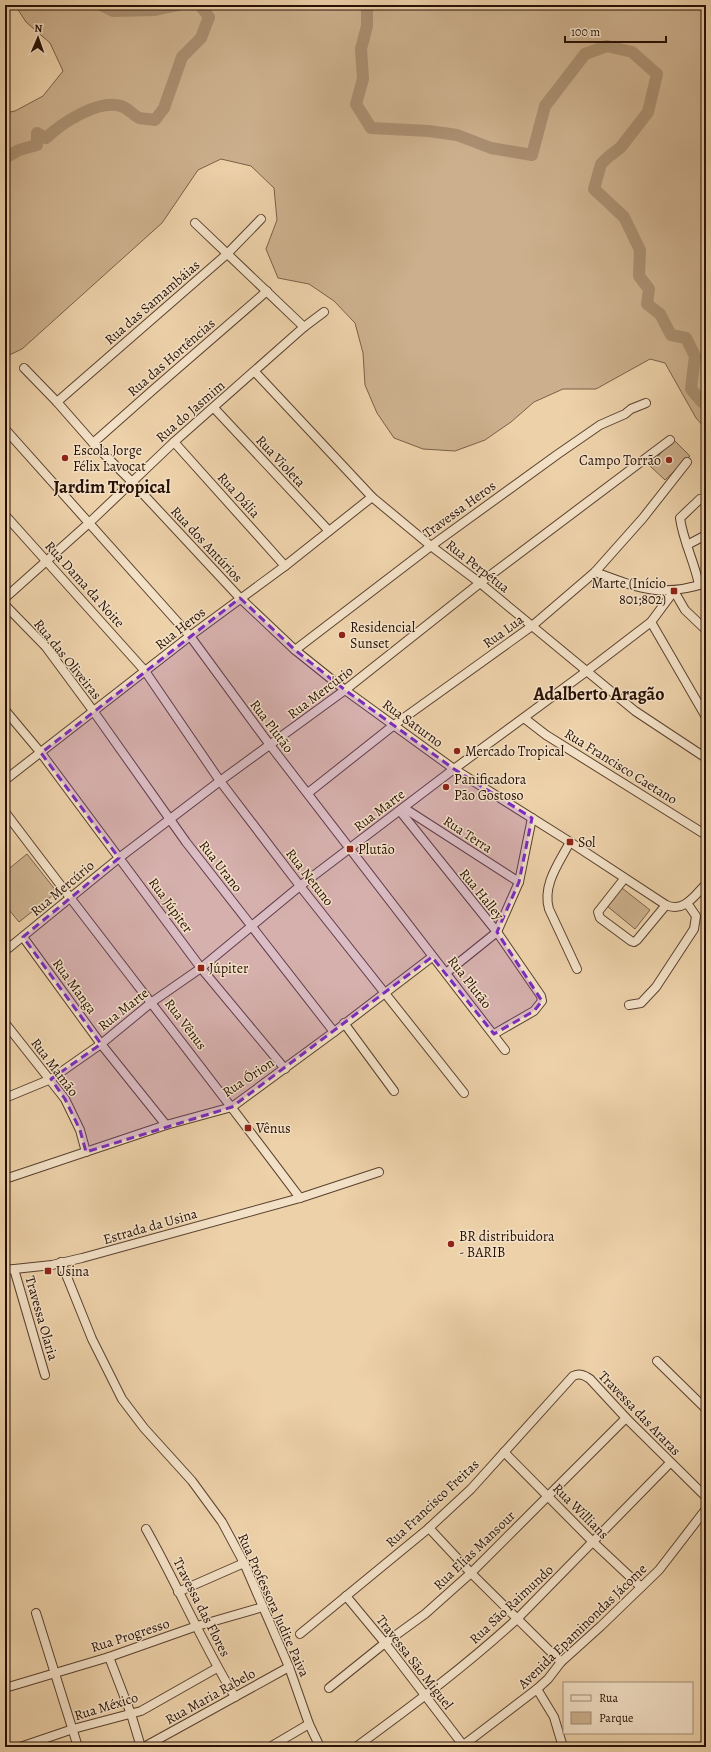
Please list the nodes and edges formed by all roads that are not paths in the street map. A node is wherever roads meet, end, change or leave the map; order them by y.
1 (261, 219) dead end
2 (195, 223) dead end
3 (226, 254) junction
4 (267, 291) junction
5 (324, 312) dead end
6 (304, 327) junction
7 (24, 368) dead end
8 (255, 372) junction
9 (57, 402) junction
10 (646, 403) dead end
11 (214, 408) junction
12 (5, 429) edge
13 (670, 440) dead end
14 (174, 442) junction
15 (93, 443) junction
16 (687, 462) dead end
17 (132, 481) junction
18 (372, 497) junction
19 (700, 499) dead end
20 (5, 514) edge
21 (89, 524) junction
22 (329, 531) junction
23 (706, 535) edge
24 (688, 545) junction
25 (431, 546) junction
26 (48, 561) junction
27 (285, 566) junction
28 (595, 572) junction
29 (480, 583) junction
30 (702, 584) edge
31 (674, 591) junction
32 (5, 598) edge
33 (240, 598) junction
34 (5, 604) edge
35 (651, 622) junction
36 (532, 626) junction
37 (706, 630) edge
38 (190, 636) junction
39 (295, 650) junction
40 (145, 671) junction
41 (587, 671) junction
42 (345, 690) junction
43 (5, 710) edge
44 (94, 712) junction
45 (706, 717) edge
46 (524, 718) junction
47 (394, 725) junction
48 (270, 745) junction
49 (41, 752) junction
50 (706, 758) edge
51 (454, 769) junction
52 (5, 780) edge
53 (220, 781) junction
54 (308, 793) junction
55 (402, 810) junction
56 (5, 812) edge
57 (532, 818) junction
58 (170, 820) junction
59 (706, 835) edge
60 (570, 842) junction
61 (350, 849) junction
62 (119, 858) junction
63 (624, 878) junction
64 (519, 882) junction
65 (706, 884) edge
66 (300, 886) junction
67 (69, 897) junction
68 (687, 903) junction
69 (666, 905) junction
70 (251, 927) junction
71 (496, 932) junction
72 (23, 937) junction
73 (5, 951) edge
74 (432, 957) junction
75 (201, 968) junction
76 (578, 969) dead end
77 (446, 973) junction
78 (384, 993) junction
79 (152, 1002) junction
80 (629, 1005) dead end
81 (344, 1024) junction
82 (6, 1027) edge
83 (334, 1032) junction
84 (494, 1034) junction
85 (101, 1044) junction
86 (505, 1050) dead end
87 (285, 1068) junction
88 (51, 1079) junction
89 (394, 1091) dead end
90 (464, 1093) dead end
91 (5, 1098) edge
92 (232, 1107) junction
93 (166, 1125) junction
94 (86, 1152) junction
95 (379, 1172) dead end
96 (5, 1179) edge
97 (300, 1198) junction
98 (61, 1262) junction
99 (5, 1270) edge
100 (14, 1270) junction
101 (657, 1361) dead end
102 (45, 1375) dead end
103 (570, 1380) joint
104 (706, 1409) edge
105 (626, 1418) junction
106 (504, 1452) junction
107 (670, 1463) junction
108 (547, 1496) junction
109 (706, 1498) edge
110 (706, 1509) edge
111 (429, 1528) junction
112 (146, 1529) dead end
113 (593, 1542) junction
114 (244, 1563) junction
115 (471, 1573) junction
116 (641, 1587) junction
117 (178, 1592) junction
118 (346, 1596) junction
119 (263, 1607) junction
120 (36, 1613) dead end
121 (518, 1618) junction
122 (197, 1626) junction
123 (300, 1634) dead end
124 (386, 1643) junction
125 (109, 1657) junction
126 (562, 1662) junction
127 (289, 1667) junction
128 (217, 1668) junction
129 (55, 1672) junction
130 (5, 1688) edge
131 (329, 1688) dead end
132 (537, 1689) junction
133 (427, 1696) junction
134 (235, 1697) junction
135 (131, 1714) junction
136 (309, 1724) junction
137 (73, 1729) junction
138 (462, 1746) edge
139 (20, 1747) edge
140 (78, 1747) edge
141 (140, 1747) edge
142 (144, 1747) edge
143 (270, 1747) edge
144 (320, 1747) edge
145 (356, 1747) edge
146 (563, 1747) edge

1 - 3 street, Rua das Samambáias
2 - 3 street
3 - 4 street
3 - 9 street, Rua das Samambáias
4 - 6 street
4 - 15 street, Rua das Hortências
5 - 6 street, Rua do Jasmim
6 - 8 street, Rua do Jasmim
7 - 9 street, Rua dos Antúrios
8 - 11 street, Rua do Jasmim
8 - 18 street, Rua Perpétua
9 - 15 street, Rua dos Antúrios
10 - 25 street, Travessa Heros
11 - 14 street, Rua do Jasmim
11 - 22 street, Rua Violeta
12 - 21 street, Rua Plutão
13 - 29 street, Rua Mercúrio
14 - 17 street, Rua do Jasmim
14 - 27 street, Rua Dália
15 - 17 street, Rua dos Antúrios
16 - 28 street, Rua Lua
17 - 21 street, Rua do Jasmim
17 - 33 street, Rua dos Antúrios
18 - 22 street, Rua Heros
18 - 25 street, Rua Perpétua
19 - 24 street
20 - 26 street, Rua Dama da Noite
21 - 26 street, Rua do Jasmim
21 - 38 street, Rua Plutão
22 - 27 street, Rua Heros
23 - 24 street
24 - 30 street
25 - 29 street, Rua Perpétua
25 - 39 street, Travessa Heros
26 - 32 street, Rua do Jasmim
26 - 40 street, Rua Dama da Noite
27 - 33 street, Rua Heros
28 - 31 street
28 - 36 street, Rua Lua
29 - 36 street, Rua Perpétua
29 - 42 street, Rua Mercúrio
30 - 31 street
31 - 35 street, Rua Marte
31 - 37 street
33 - 38 street, Rua Heros
33 - 39 street, Rua Saturno
34 - 44 street, Rua das Oliveiras
35 - 41 street, Rua Marte
35 - 45 street
36 - 41 street, Rua Perpétua
36 - 47 street, Rua Lua
38 - 40 street, Rua Heros
38 - 48 street, Rua Plutão
39 - 42 street, Rua Saturno
40 - 44 street, Rua Heros
40 - 53 street, Rua Netuno
41 - 46 street, Rua Marte
41 - 50 street, Rua Perpétua
42 - 47 street, Rua Saturno
42 - 48 street, Rua Mercúrio
43 - 49 street, Rua Júpiter
44 - 49 street, Rua Heros
44 - 58 street, Rua Urano
46 - 51 street, Rua Marte
46 - 59 street, Rua Francisco Caetano
47 - 51 street, Rua Saturno
47 - 54 street, Rua Lua
48 - 53 street, Rua Mercúrio
48 - 54 street, Rua Plutão
49 - 52 street, Rua Heros
49 - 62 street, Rua Júpiter
51 - 55 street, Rua Marte
51 - 57 street, Rua Saturno
53 - 58 street, Rua Mercúrio
53 - 66 street, Rua Netuno
54 - 61 street, Rua Plutão
55 - 61 street, Rua Marte
55 - 64 street, Rua Terra
55 - 71 street, Rua Halley
56 - 67 street, Rua Vênus
57 - 60 street, Rua Saturno
57 - 64 street
58 - 62 street, Rua Mercúrio
58 - 70 street, Rua Urano
60 - 63 street, Rua Saturno
60 - 76 street
61 - 66 street, Rua Marte
61 - 74 street, Rua Plutão
62 - 67 street, Rua Mercúrio
62 - 75 street, Rua Júpiter
63 - 69 street, Rua Saturno
63 - 69 street
64 - 71 street
65 - 68 street
66 - 70 street, Rua Marte
66 - 78 street, Rua Netuno
67 - 72 street, Rua Mercúrio
67 - 79 street, Rua Vênus
68 - 69 street, Rua Saturno
68 - 80 street
70 - 75 street, Rua Marte
70 - 83 street, Rua Urano
71 - 77 street
71 - 84 street, Rua Halley
72 - 73 street, Rua Mercúrio
72 - 85 street, Rua Manga
74 - 77 street, Rua Plutão
74 - 78 street, Rua Órion
75 - 79 street, Rua Marte
75 - 87 street, Rua Júpiter
77 - 84 street, Rua Plutão
78 - 81 street, Rua Órion
78 - 90 street, Rua Netuno
79 - 85 street, Rua Marte
79 - 92 street, Rua Vênus
81 - 83 street, Rua Órion
81 - 89 street
82 - 88 street, Rua Mamão
83 - 87 street, Rua Órion
84 - 86 street, Rua Plutão
85 - 88 street, Rua Marte
85 - 93 street, Rua Manga
87 - 92 street, Rua Órion
88 - 91 street, Rua Marte
88 - 94 street, Rua Mamão
92 - 93 street, Rua Órion
92 - 97 street, Rua Vênus
93 - 94 street, Rua Órion
94 - 96 street, Rua Órion
95 - 97 street, Estrada da Usina
97 - 98 street, Estrada da Usina
98 - 100 street, Estrada da Usina
98 - 114 street, Rua Professora Judite Paiva
99 - 100 street, Estrada da Usina
100 - 102 street, Travessa Olaria
101 - 104 street
103 - 105 street, Travessa das Araras
103 - 106 street, Rua Francisco Freitas
105 - 107 street, Travessa das Araras
105 - 108 street, Rua Elias Mansour
106 - 108 street, Rua Willians
106 - 111 street, Rua Francisco Freitas
107 - 109 street, Travessa das Araras
107 - 113 street, Rua São Raimundo
108 - 113 street, Rua Willians
108 - 115 street, Rua Elias Mansour
110 - 116 street, Avenida Epaminondas Jácome
111 - 115 street
111 - 118 street, Rua Francisco Freitas
112 - 117 street, Travessa das Flores
113 - 116 street, Rua Willians
113 - 121 street, Rua São Raimundo
114 - 117 street
114 - 119 street, Rua Professora Judite Paiva
115 - 121 street
115 - 124 street, Rua Elias Mansour
116 - 126 street, Avenida Epaminondas Jácome
117 - 122 street, Travessa das Flores
118 - 123 street, Rua Francisco Freitas
118 - 124 street, Travessa São Miguel
119 - 122 street, Rua Progresso
119 - 127 street, Rua Professora Judite Paiva
120 - 129 street
121 - 126 street
121 - 133 street, Rua São Raimundo
122 - 125 street, Rua Progresso
122 - 128 street, Travessa das Flores
124 - 131 street, Rua Elias Mansour
124 - 133 street, Travessa São Miguel
125 - 129 street, Rua Progresso
125 - 135 street
126 - 132 street, Avenida Epaminondas Jácome
127 - 134 street, Rua Maria Rabelo
127 - 136 street, Rua Professora Judite Paiva
128 - 134 street, Travessa das Flores
128 - 135 street, Rua México
129 - 130 street, Rua Progresso
129 - 137 street
132 - 138 street, Avenida Epaminondas Jácome
132 - 146 street
133 - 138 street, Travessa São Miguel
133 - 145 street, Rua São Raimundo
134 - 142 street, Rua Maria Rabelo
135 - 137 street, Rua México
135 - 141 street
136 - 143 street
136 - 144 street, Rua Professora Judite Paiva
137 - 139 street, Rua México
137 - 140 street

